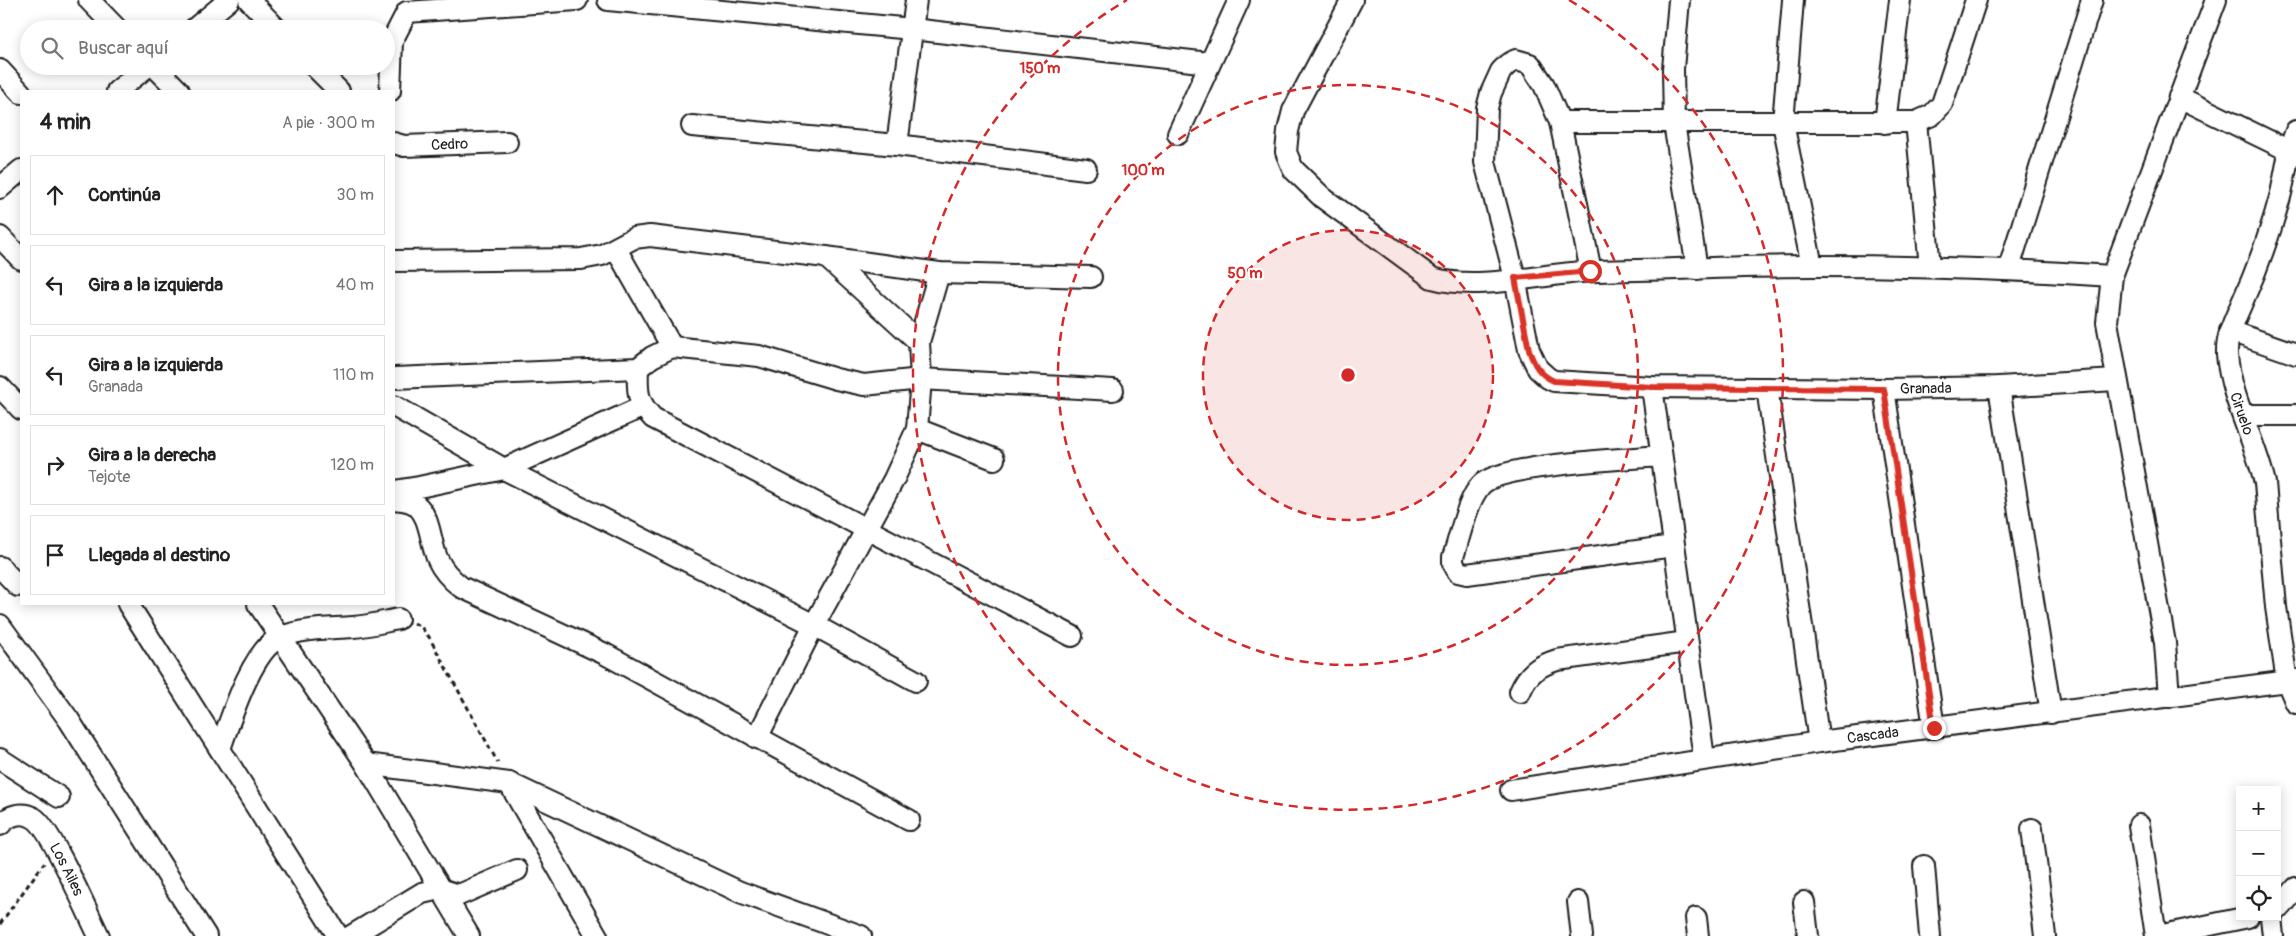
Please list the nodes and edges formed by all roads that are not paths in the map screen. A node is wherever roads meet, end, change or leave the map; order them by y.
1 (89, 0) edge
2 (230, 0) edge
3 (249, 0) edge
4 (608, 0) edge
5 (916, 0) edge
6 (1239, 0) edge
7 (1352, 0) edge
8 (1679, 0) edge
9 (1794, 0) edge
10 (1900, 0) edge
11 (1976, 0) edge
12 (2092, 0) edge
13 (2216, 0) edge
14 (567, 1) edge
15 (402, 6) edge
16 (108, 20) edge
17 (205, 20) edge
18 (268, 20) edge
19 (912, 29) junction
20 (395, 30) edge
21 (1209, 63) junction
22 (0, 70) edge
23 (137, 75) edge
24 (163, 75) edge
25 (323, 75) edge
26 (391, 75) edge
27 (118, 90) edge
28 (178, 90) edge
29 (337, 90) edge
30 (390, 90) edge
31 (20, 92) edge
32 (2179, 97) junction
33 (1560, 122) junction
34 (1916, 122) junction
35 (1674, 123) junction
36 (1783, 123) junction
37 (1885, 123) junction
38 (692, 126) dead end
39 (2296, 131) edge
40 (1178, 134) dead end
41 (507, 142) dead end
42 (395, 143) edge
43 (897, 145) junction
44 (2293, 153) edge
45 (1086, 169) dead end
46 (20, 171) edge
47 (0, 188) edge
48 (0, 237) edge
49 (616, 248) junction
50 (826, 257) junction
51 (20, 258) edge
52 (395, 261) edge
53 (1812, 266) junction
54 (1930, 267) junction
55 (2009, 268) junction
56 (1697, 269) junction
57 (1590, 271) junction
58 (939, 273) junction
59 (2112, 276) junction
60 (1091, 277) dead end
61 (1515, 278) junction
62 (2230, 330) junction
63 (919, 342) junction
64 (672, 347) junction
65 (2296, 354) edge
66 (638, 368) junction
67 (395, 378) edge
68 (921, 379) junction
69 (2116, 380) junction
70 (0, 386) edge
71 (1652, 387) junction
72 (2000, 387) junction
73 (1768, 388) junction
74 (1884, 389) junction
75 (1113, 390) dead end
76 (395, 407) edge
77 (642, 407) junction
78 (20, 408) edge
79 (2244, 415) junction
80 (2296, 415) edge
81 (917, 429) junction
82 (1661, 456) junction
83 (994, 459) dead end
84 (504, 469) junction
85 (395, 491) edge
86 (395, 499) edge
87 (866, 530) junction
88 (1674, 546) junction
89 (0, 567) edge
90 (13, 587) edge
91 (129, 605) edge
92 (259, 605) edge
93 (398, 619) road end
94 (0, 625) edge
95 (814, 625) junction
96 (1072, 636) dead end
97 (279, 637) junction
98 (1687, 642) junction
99 (916, 681) dead end
100 (2291, 681) edge
101 (1520, 692) dead end
102 (2170, 697) junction
103 (2296, 703) edge
104 (2051, 712) junction
105 (1934, 728) junction
106 (757, 738) junction
107 (1819, 742) junction
108 (220, 749) junction
109 (1704, 758) junction
110 (0, 759) edge
111 (366, 764) junction
112 (509, 783) junction
113 (1511, 790) dead end
114 (59, 797) dead end
115 (909, 820) dead end
116 (0, 825) edge
117 (2139, 825) dead end
118 (2032, 829) dead end
119 (1924, 866) dead end
120 (517, 870) dead end
121 (2296, 888) edge
122 (440, 889) junction
123 (1578, 902) dead end
124 (1804, 902) dead end
125 (2281, 907) edge
126 (2236, 920) edge
127 (2271, 921) edge
128 (99, 936) edge
129 (206, 936) edge
130 (338, 936) edge
131 (351, 936) edge
132 (469, 936) edge
133 (597, 936) edge
134 (861, 936) edge
135 (1582, 936) edge
136 (1808, 936) edge
137 (1930, 936) edge
138 (2045, 936) edge
139 (2157, 936) edge
140 (2273, 936) edge

1 - 16 street
2 - 17 street
3 - 18 street
4 - 19 street
5 - 19 street
6 - 21 street
7 - 61 street
8 - 35 street
9 - 36 street
10 - 37 street
11 - 34 street
12 - 55 street
13 - 32 street
14 - 15 street
15 - 20 street
19 - 21 street
19 - 43 street
21 - 40 street
22 - 31 street
23 - 27 street
24 - 28 street
25 - 29 street
26 - 30 street
32 - 44 street
32 - 59 street
33 - 35 street
33 - 57 street
33 - 61 street
34 - 37 street
34 - 54 street
35 - 36 street
35 - 56 street
36 - 37 street
36 - 53 street
38 - 43 street
39 - 44 street, Ciruelo
41 - 42 street, Cedro
43 - 45 street
44 - 62 street, Ciruelo
46 - 47 street
48 - 51 street
49 - 50 street
49 - 52 street
49 - 64 street
50 - 58 street
50 - 63 street
53 - 54 street
53 - 56 street
54 - 55 street
55 - 59 street
56 - 57 street
57 - 61 street
58 - 60 street
58 - 63 street
59 - 69 street
61 - 71 street, Granada
62 - 65 street
62 - 79 street, Ciruelo
63 - 68 street
64 - 66 street
64 - 68 street
66 - 67 street
66 - 77 street
68 - 75 street
68 - 81 street
69 - 72 street, Granada
69 - 102 street
70 - 78 street
71 - 73 street, Granada
71 - 82 street
72 - 74 street, Granada
72 - 104 street
73 - 74 street, Granada
73 - 107 street
74 - 105 street
76 - 84 street
77 - 84 street
77 - 87 street
79 - 80 street
79 - 100 street, Ciruelo
81 - 83 street
81 - 87 street
82 - 88 street
82 - 88 street
84 - 85 street
84 - 95 street
86 - 106 street
87 - 95 street
87 - 96 street
88 - 98 street
89 - 90 street
91 - 108 street
92 - 97 street
93 - 97 street
94 - 129 street
95 - 99 street
95 - 106 street
97 - 108 street
97 - 111 street
98 - 101 street
98 - 109 street
100 - 102 street, Cascada
100 - 103 street, Ciruelo
102 - 104 street, Cascada
104 - 105 street, Cascada
105 - 107 street, Cascada
106 - 115 street
107 - 109 street, Cascada
108 - 130 street
109 - 113 street, Cascada
110 - 114 street
111 - 112 street
111 - 122 street
112 - 133 street
112 - 134 street
116 - 128 street, Los Ailes
117 - 139 street
118 - 138 street
119 - 137 street
120 - 122 street
121 - 125 street
122 - 131 street
122 - 132 street
123 - 135 street
124 - 136 street
126 - 139 street
127 - 140 street

